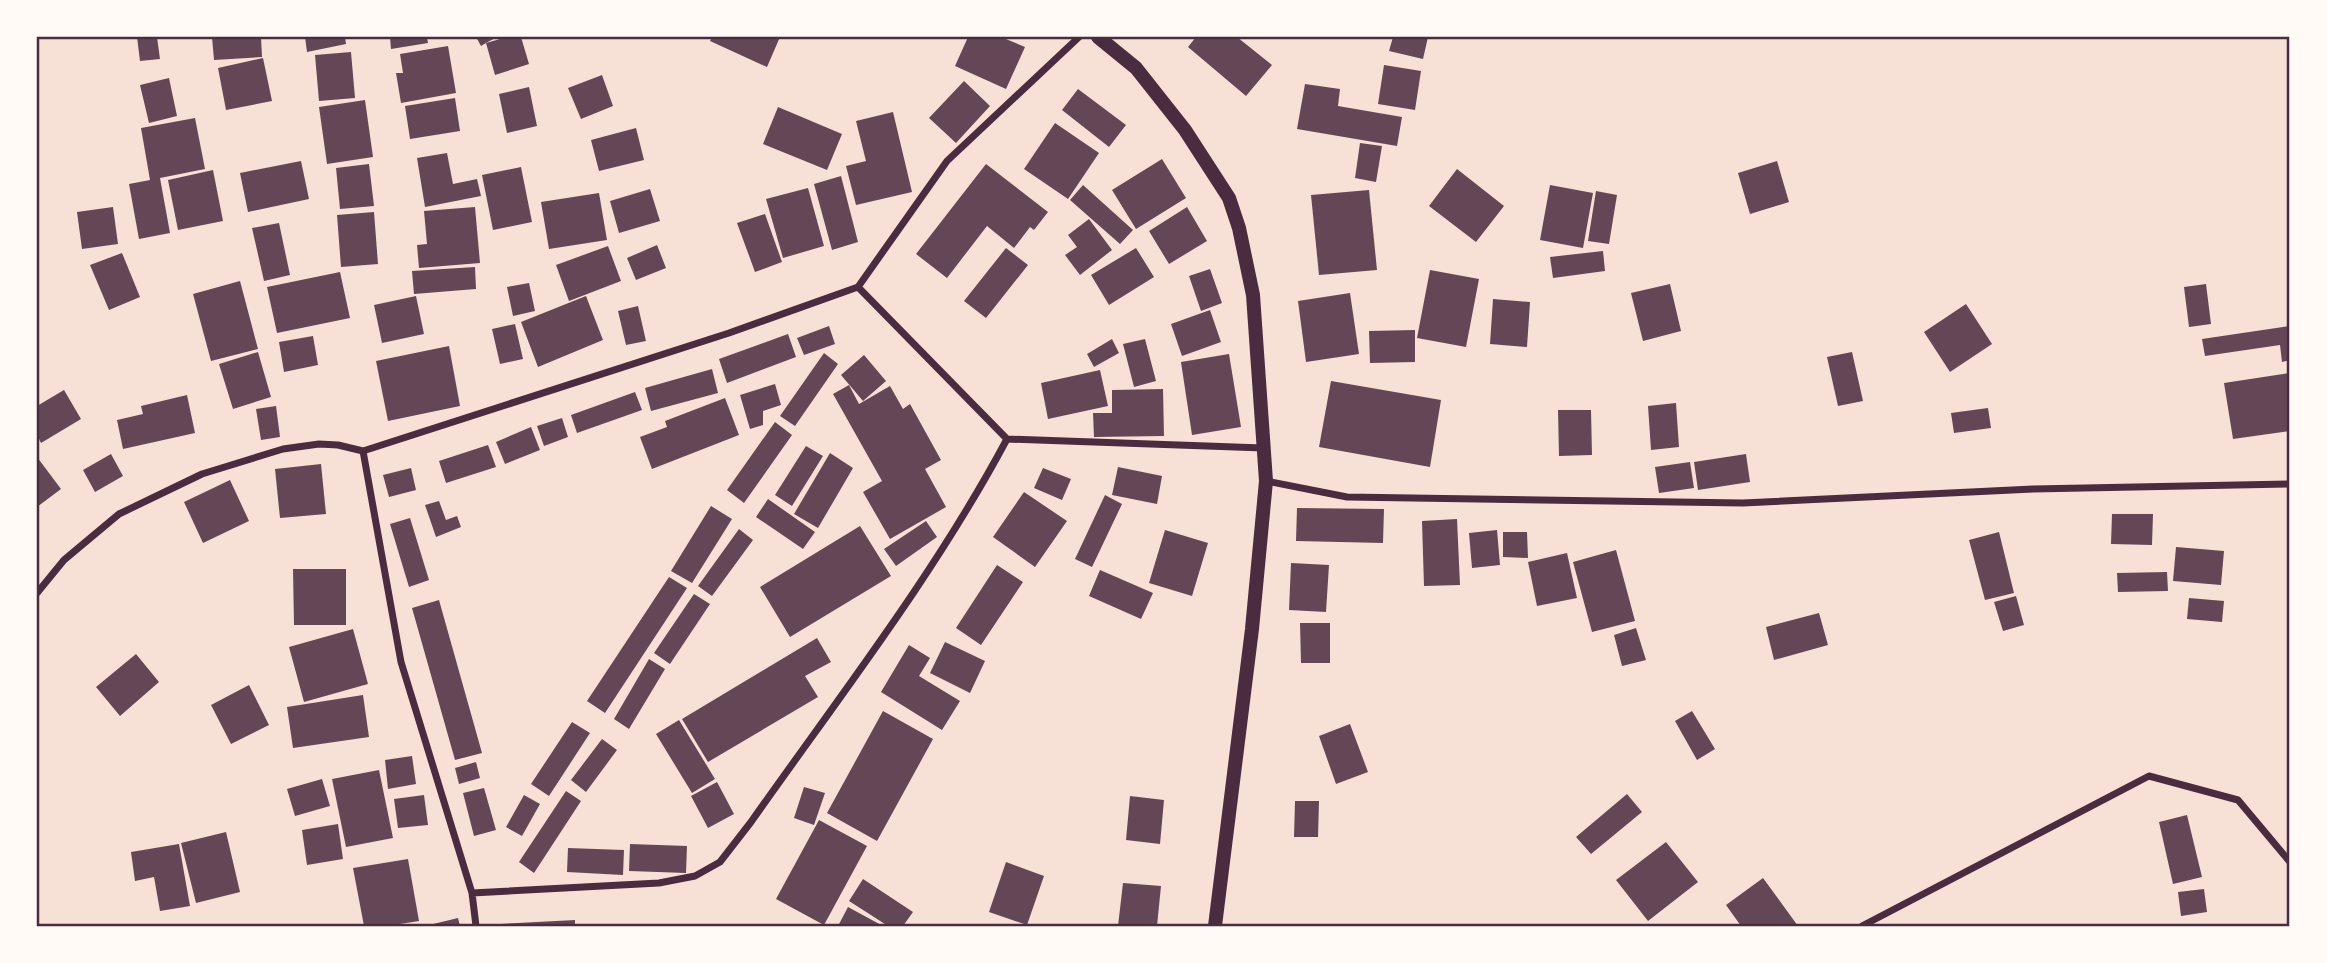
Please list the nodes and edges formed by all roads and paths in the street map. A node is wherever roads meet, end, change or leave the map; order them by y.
1 (1079, 37) edge
2 (1098, 37) edge
3 (858, 287) junction
4 (1007, 439) junction
5 (1263, 448) junction
6 (363, 451) junction
7 (1266, 481) junction
8 (2290, 484) edge
9 (37, 593) edge
10 (2290, 862) edge
11 (472, 893) junction
12 (476, 926) edge
13 (1215, 926) edge
14 (1862, 926) edge

1 - 3 street
2 - 5 main road
3 - 4 street
3 - 6 street
4 - 5 street
4 - 11 street
5 - 7 main road
6 - 9 street
6 - 11 street
7 - 8 street
7 - 13 main road
10 - 14 street
11 - 12 street

